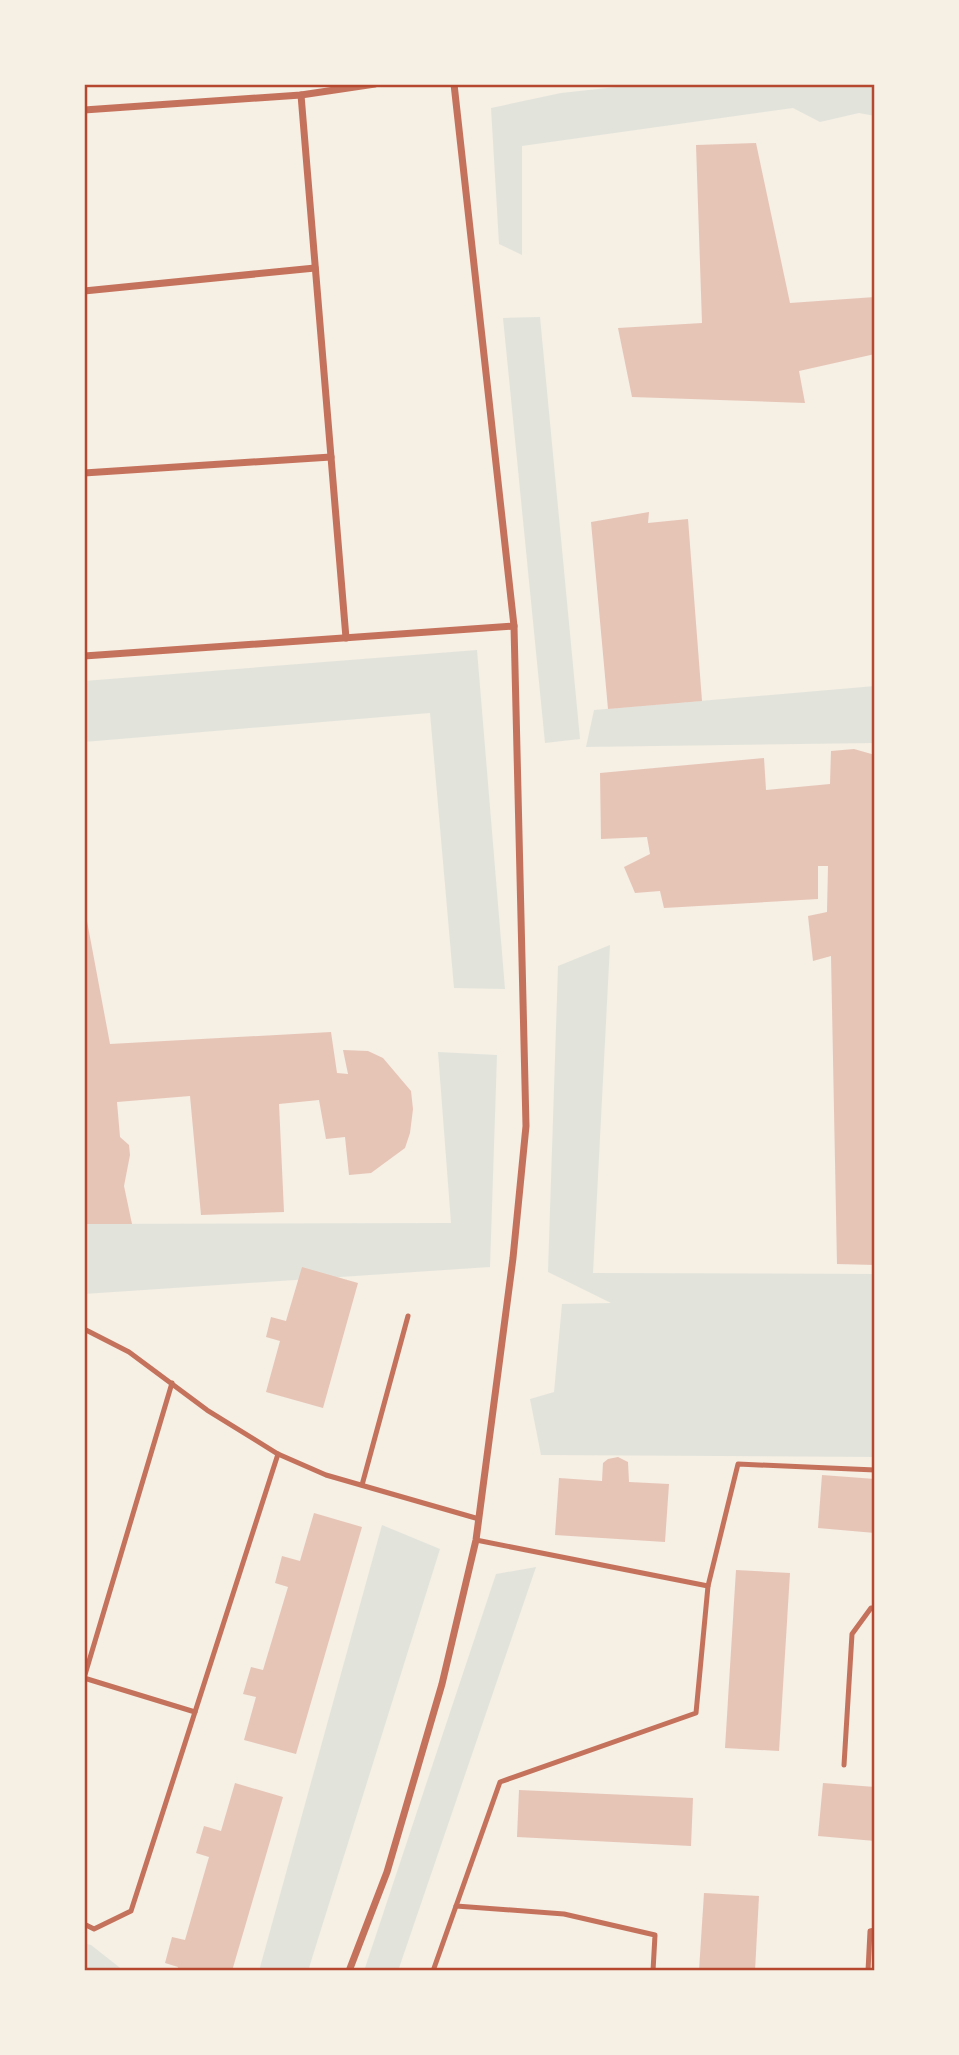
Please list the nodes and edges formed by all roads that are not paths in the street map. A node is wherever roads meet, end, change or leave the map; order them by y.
1 (375, 84) edge
2 (454, 84) edge
3 (301, 94) junction
4 (84, 110) edge
5 (315, 268) junction
6 (84, 290) edge
7 (331, 457) junction
8 (84, 473) edge
9 (514, 626) junction
10 (346, 638) junction
11 (84, 656) edge
12 (408, 1316) dead end
13 (84, 1329) edge
14 (172, 1383) junction
15 (278, 1454) junction
16 (875, 1470) edge
17 (362, 1485) junction
18 (479, 1518) junction
19 (476, 1540) junction
20 (708, 1586) junction
21 (875, 1608) edge
22 (195, 1712) junction
23 (844, 1765) dead end
24 (456, 1906) junction
25 (84, 1924) edge
26 (875, 1930) edge
27 (349, 1971) edge
28 (433, 1971) edge
29 (653, 1971) edge
30 (868, 1971) edge

1 - 3 street
2 - 9 street
3 - 4 street
3 - 5 street
5 - 6 street
5 - 7 street
7 - 8 street
7 - 10 street
9 - 10 street
9 - 18 street
10 - 11 street
12 - 17 lane
13 - 14 lane
14 - 15 lane
14 - 22 lane
15 - 17 lane
15 - 22 lane
16 - 20 lane
17 - 18 lane
18 - 19 street
19 - 20 lane
19 - 27 street
20 - 24 lane
21 - 23 lane
22 - 25 lane
24 - 28 lane
24 - 29 lane
26 - 30 lane

